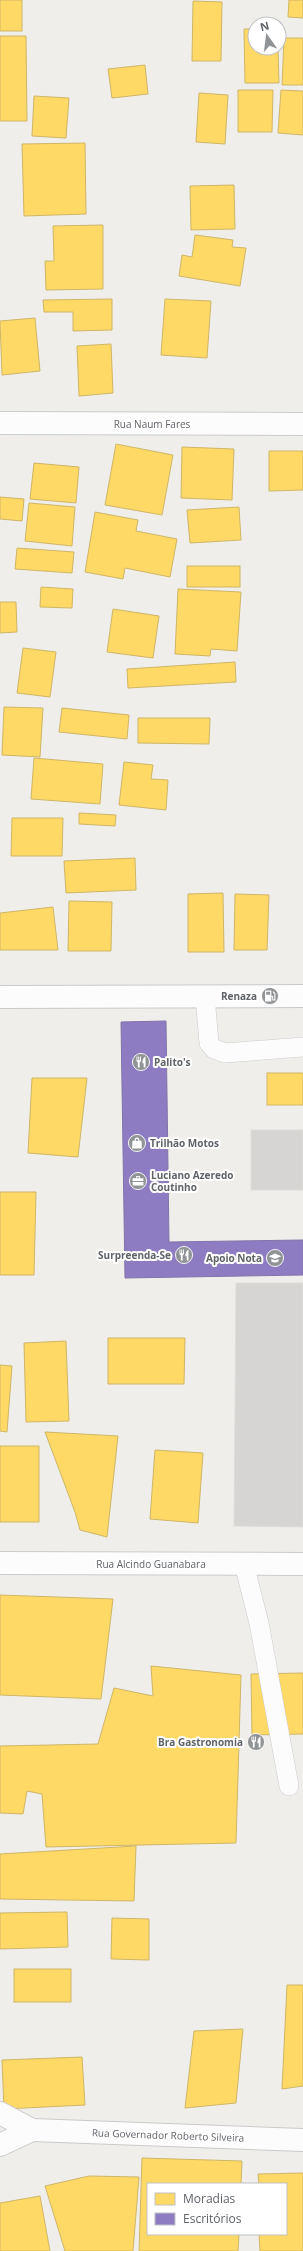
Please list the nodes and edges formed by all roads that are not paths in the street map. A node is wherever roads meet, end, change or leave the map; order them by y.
1 (0, 423) edge
2 (303, 424) edge
3 (206, 996) junction
4 (303, 996) edge
5 (0, 997) edge
6 (303, 1047) edge
7 (0, 1563) edge
8 (244, 1564) junction
9 (303, 1564) edge
10 (289, 1786) dead end
11 (0, 2113) edge
12 (32, 2130) junction
13 (303, 2140) edge
14 (0, 2145) edge

1 - 2 main road, Rua Naum Fares
3 - 4 main road
3 - 5 main road
3 - 6 lane
7 - 8 main road, Rua Alcindo Guanabara
8 - 9 main road, Rua Alcindo Guanabara
8 - 10 lane
11 - 12 main road, Rua Governador Roberto Silveira
12 - 13 main road, Rua Governador Roberto Silveira
12 - 14 main road, Rua Governador Roberto Silveira

